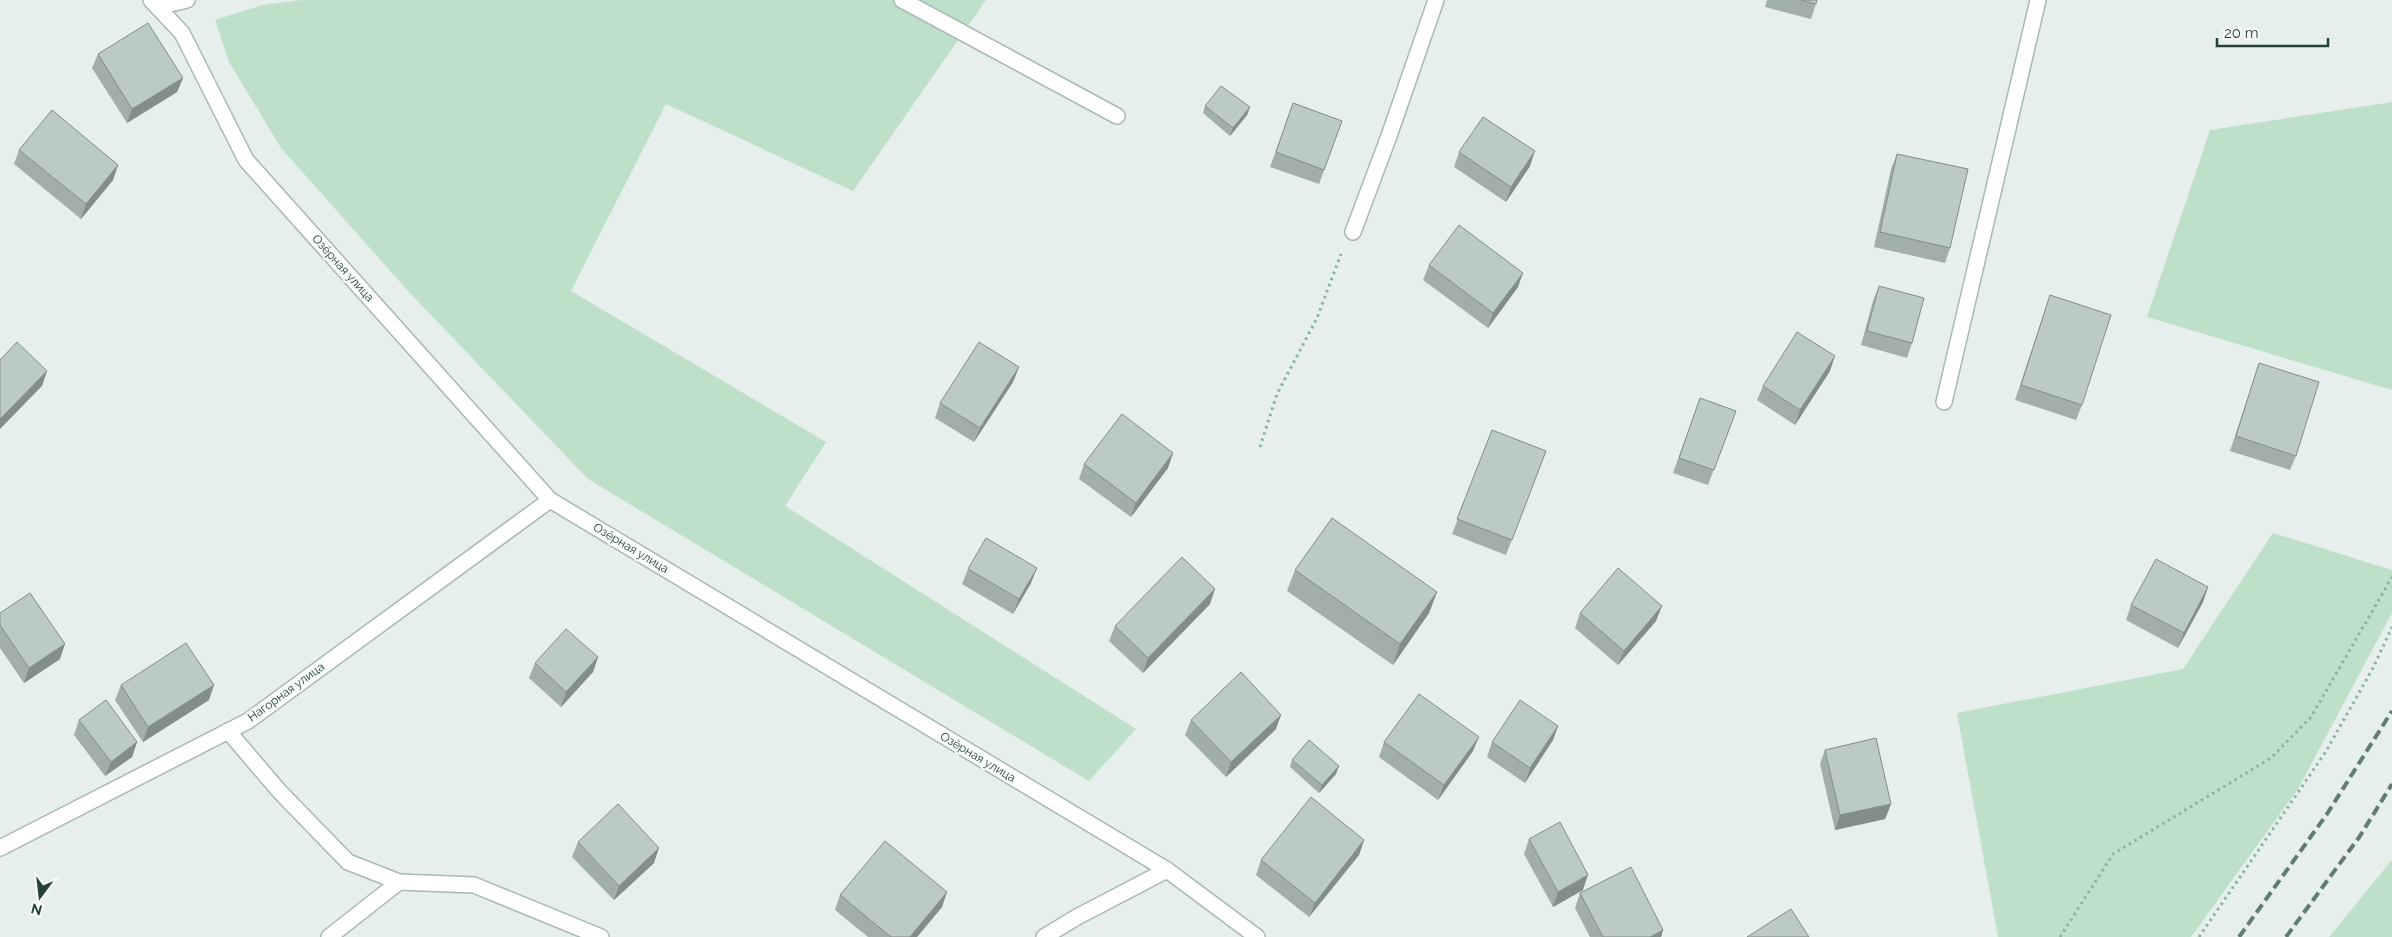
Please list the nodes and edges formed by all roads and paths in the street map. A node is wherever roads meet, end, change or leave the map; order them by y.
1 (187, 0) edge
2 (902, 0) edge
3 (1436, 0) edge
4 (2038, 0) edge
5 (155, 4) edge
6 (1116, 116) dead end
7 (1353, 232) joint
8 (1944, 402) dead end
9 (1260, 447) dead end
10 (550, 500) junction
11 (2392, 577) edge
12 (2392, 626) edge
13 (228, 731) junction
14 (0, 848) edge
15 (1167, 870) junction
16 (399, 882) junction
17 (329, 937) edge
18 (601, 937) edge
19 (1044, 937) edge
20 (1257, 937) edge
21 (2060, 937) edge
22 (2199, 937) edge

1 - 5 street
2 - 6 street
3 - 7 street
4 - 8 street
5 - 10 street, Озёрная улица
7 - 9 path
10 - 13 street, Нагорная улица
10 - 15 street, Озёрная улица
11 - 21 path
12 - 22 path
13 - 14 street, Нагорная улица
13 - 16 street
15 - 19 street
15 - 20 street, Озёрная улица
16 - 17 street
16 - 18 street

